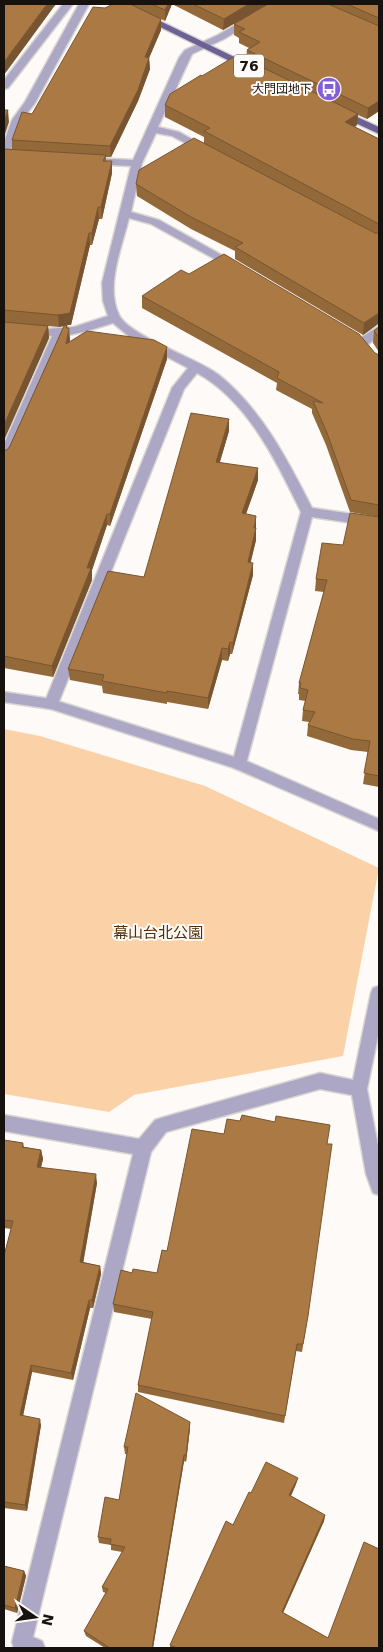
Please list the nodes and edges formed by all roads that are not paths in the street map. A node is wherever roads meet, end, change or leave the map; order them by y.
1 (68, 4) edge
2 (84, 4) edge
3 (118, 4) edge
4 (277, 4) edge
5 (205, 44) junction
6 (257, 70) edge
7 (4, 86) edge
8 (327, 105) edge
9 (4, 119) edge
10 (17, 120) junction
11 (152, 129) junction
12 (379, 131) edge
13 (7, 156) edge
14 (217, 156) edge
15 (80, 160) edge
16 (137, 164) junction
17 (126, 214) junction
18 (244, 270) edge
19 (114, 318) junction
20 (379, 330) edge
21 (40, 331) edge
22 (58, 333) junction
23 (362, 343) edge
24 (195, 367) junction
25 (4, 457) edge
26 (307, 512) junction
27 (379, 522) edge
28 (4, 697) edge
29 (51, 704) junction
30 (239, 764) junction
31 (379, 825) edge
32 (379, 993) edge
33 (358, 1089) junction
34 (4, 1123) edge
35 (143, 1148) junction
36 (379, 1187) edge
37 (35, 1648) edge

1 - 7 street
2 - 10 street
3 - 5 main road, 76
4 - 5 street
5 - 6 main road, 76
5 - 11 street
8 - 12 main road
9 - 10 street
10 - 13 street
11 - 14 street
11 - 16 street
15 - 16 street
16 - 17 street
17 - 18 street
17 - 19 street
19 - 22 street
19 - 24 street
20 - 23 street
21 - 22 street
22 - 25 street
24 - 26 street
24 - 29 street
26 - 27 street
26 - 30 street
28 - 29 street
29 - 30 street
30 - 31 street
32 - 33 street
33 - 35 street
33 - 36 street
34 - 35 street
35 - 37 street

